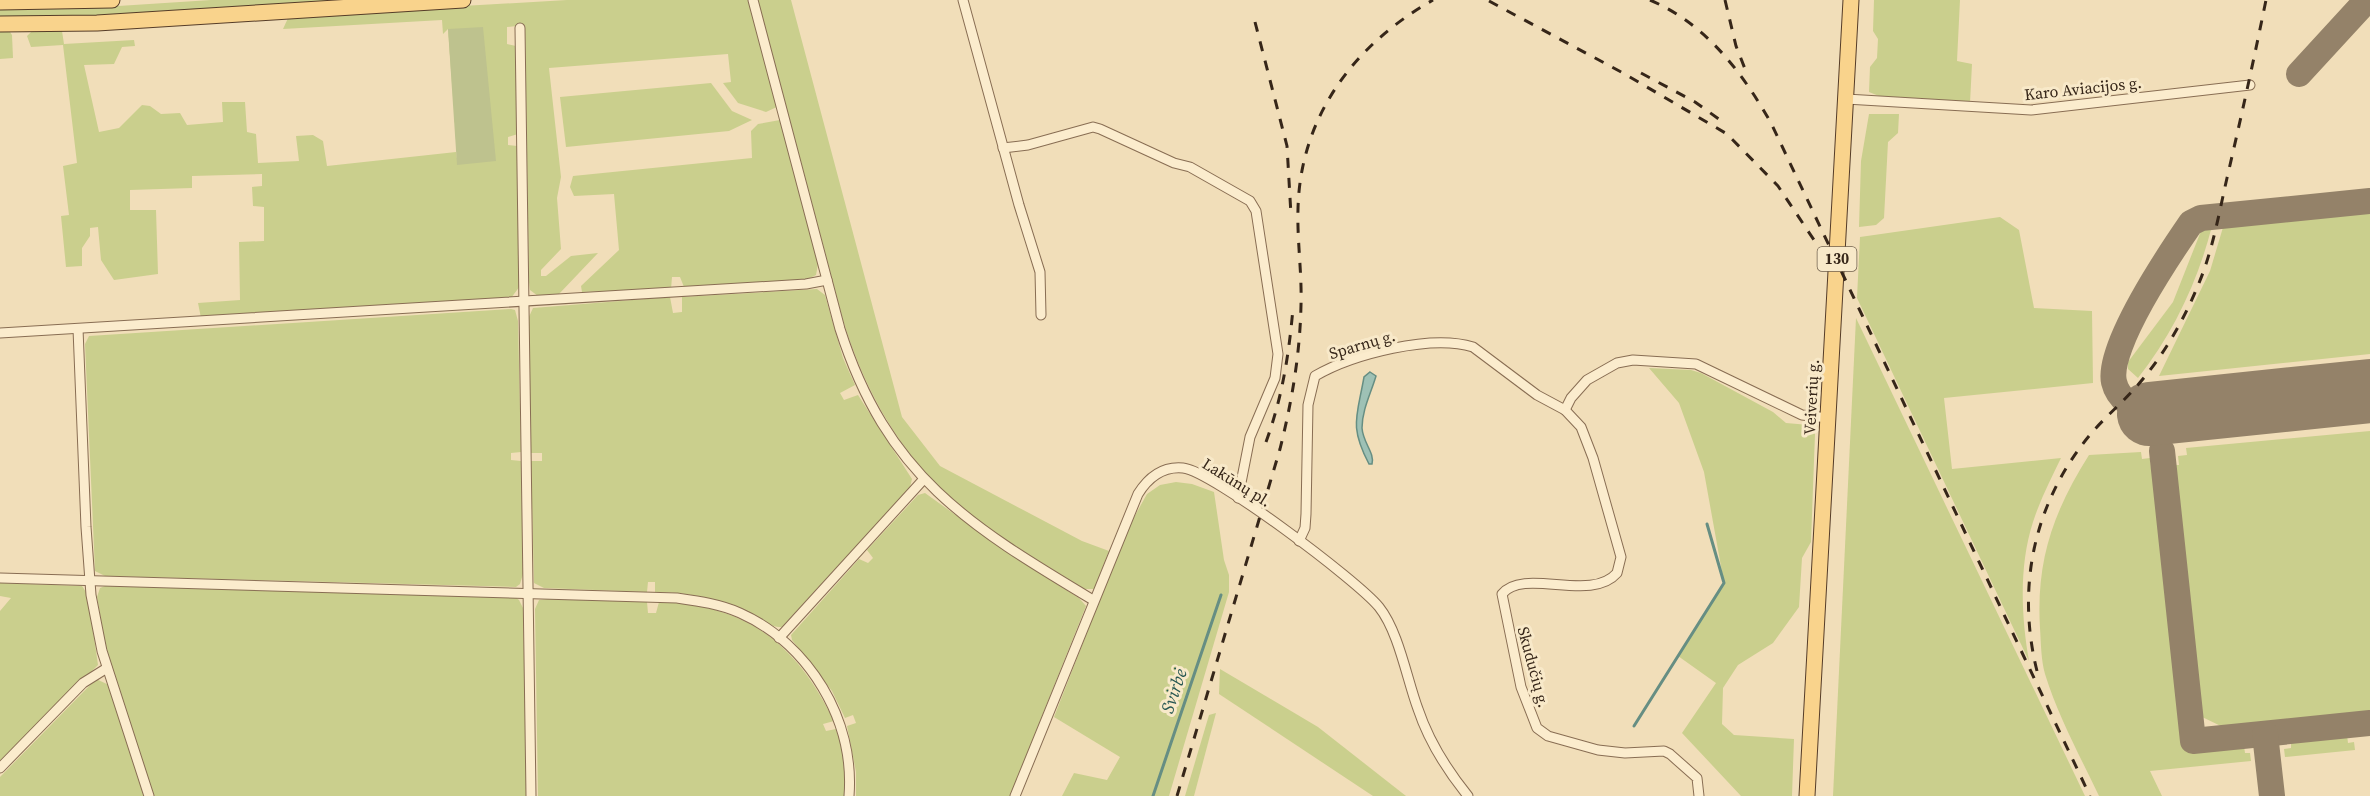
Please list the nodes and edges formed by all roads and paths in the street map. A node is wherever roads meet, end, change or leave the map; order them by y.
1 (112, 0) edge
2 (463, 0) edge
3 (753, 0) edge
4 (963, 0) edge
5 (1851, 0) edge
6 (0, 2) edge
7 (54, 2) edge
8 (373, 3) edge
9 (0, 24) edge
10 (520, 28) dead end
11 (2250, 85) dead end
12 (1846, 99) junction
13 (1003, 148) junction
14 (827, 279) junction
15 (524, 302) junction
16 (1041, 315) dead end
17 (78, 329) junction
18 (0, 333) edge
19 (1565, 410) junction
20 (1828, 418) junction
21 (923, 480) junction
22 (1238, 498) junction
23 (1299, 541) junction
24 (0, 578) edge
25 (89, 580) junction
26 (529, 593) junction
27 (1094, 600) junction
28 (1501, 600) joint
29 (779, 638) junction
30 (107, 668) junction
31 (0, 768) edge
32 (148, 796) edge
33 (531, 796) edge
34 (849, 796) edge
35 (1015, 796) edge
36 (1468, 796) edge
37 (1699, 796) edge
38 (1807, 796) edge

1 - 7 main road
2 - 8 main road
3 - 14 street
4 - 13 street
5 - 12 main road, Veiverių g. / 130
6 - 7 main road
8 - 9 main road
10 - 15 street
11 - 12 street, Karo Aviacijos g.
12 - 20 main road, Veiverių g. / 130
13 - 16 street
13 - 22 street
14 - 15 street
14 - 21 street
15 - 17 street
15 - 26 street
17 - 18 street
17 - 25 street
19 - 20 street
19 - 23 street, Sparnų g.
19 - 28 street, Sparnų g.
20 - 38 main road, Veiverių g. / 130
21 - 27 street
21 - 29 street
22 - 23 street, Lakūnų pl.
22 - 27 street, Lakūnų pl.
23 - 36 street, Lakūnų pl.
24 - 25 street
25 - 26 street
25 - 30 street
26 - 29 street
26 - 33 street
27 - 35 street, Lakūnų pl.
28 - 37 street, Skudučių g.
29 - 34 street
30 - 31 street
30 - 32 street

